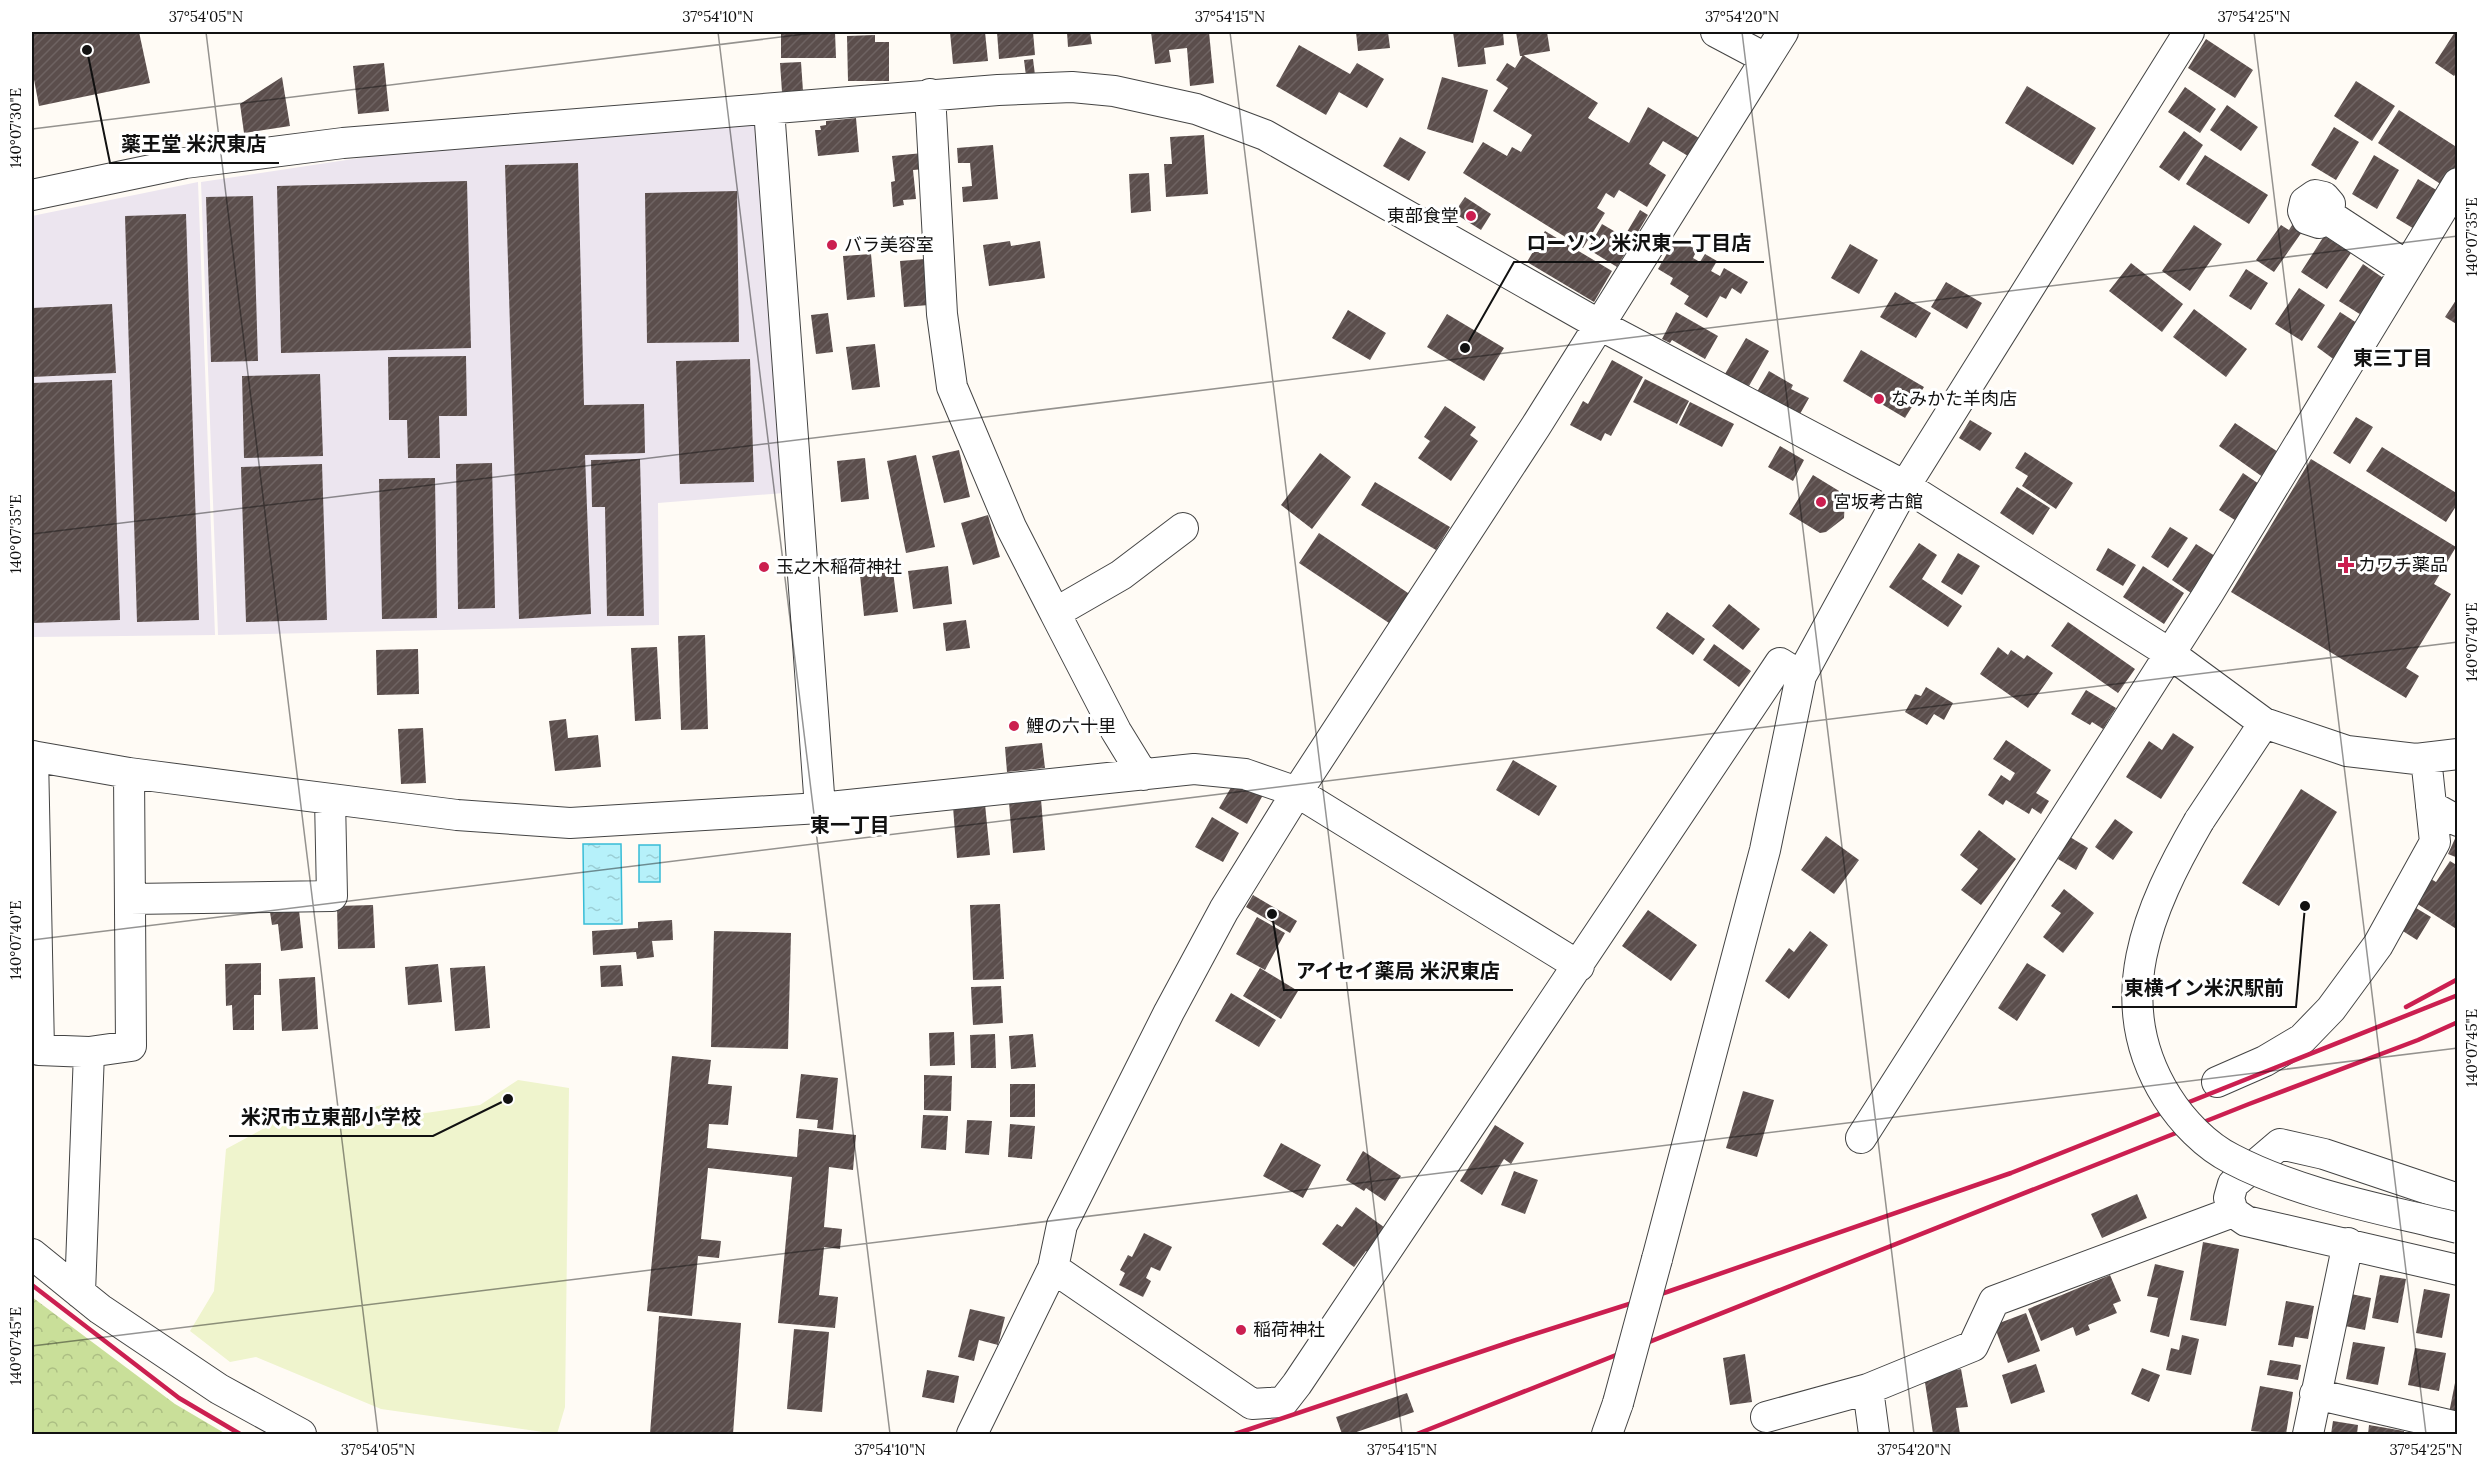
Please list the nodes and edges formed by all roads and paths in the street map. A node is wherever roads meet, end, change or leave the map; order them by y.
1 (1716, 32) edge
2 (1783, 32) edge
3 (2188, 32) edge
4 (1765, 58) junction
5 (930, 94) junction
6 (769, 109) junction
7 (2457, 183) edge
8 (32, 195) edge
9 (1598, 324) junction
10 (1905, 486) junction
11 (1184, 528) dead end
12 (1055, 613) junction
13 (2169, 653) junction
14 (1801, 676) junction
15 (2264, 723) junction
16 (2457, 754) edge
17 (32, 756) edge
18 (2426, 758) junction
19 (129, 773) junction
20 (1143, 775) junction
21 (1297, 792) junction
22 (330, 798) junction
23 (2431, 806) junction
24 (820, 808) junction
25 (2457, 821) edge
26 (130, 899) junction
27 (1579, 966) junction
28 (89, 1052) junction
29 (2217, 1082) dead end
30 (1861, 1138) dead end
31 (2457, 1199) edge
32 (2234, 1212) junction
33 (2457, 1228) edge
34 (2348, 1243) junction
35 (32, 1254) edge
36 (1053, 1268) junction
37 (2457, 1270) edge
38 (80, 1293) junction
39 (1868, 1389) junction
40 (2316, 1394) junction
41 (1766, 1417) dead end
42 (2457, 1427) edge
43 (301, 1434) edge
44 (972, 1434) edge
45 (1607, 1434) edge
46 (1874, 1434) edge
47 (2308, 1434) edge

1 - 4 street
2 - 4 street
3 - 10 street
4 - 9 street
5 - 6 street
5 - 9 street
5 - 12 street
6 - 8 street
6 - 24 street
7 - 13 street
9 - 10 street
9 - 21 street
10 - 13 street
10 - 14 street
11 - 12 street
12 - 20 street
13 - 15 street
13 - 30 street
14 - 27 street
14 - 45 street, bridge
15 - 18 street
15 - 33 street, bridge
16 - 18 street
17 - 19 street
17 - 28 street
18 - 23 street
19 - 22 street
19 - 26 street
20 - 21 street
20 - 24 street
21 - 27 street
21 - 36 street
22 - 24 street
22 - 26 street
23 - 25 street
23 - 29 street
26 - 28 street
27 - 36 street
28 - 38 street
31 - 32 street
32 - 34 street
32 - 39 street
34 - 37 street
34 - 40 street
35 - 38 street
36 - 44 street
38 - 43 street
39 - 41 street
39 - 46 street
40 - 42 street
40 - 47 street

